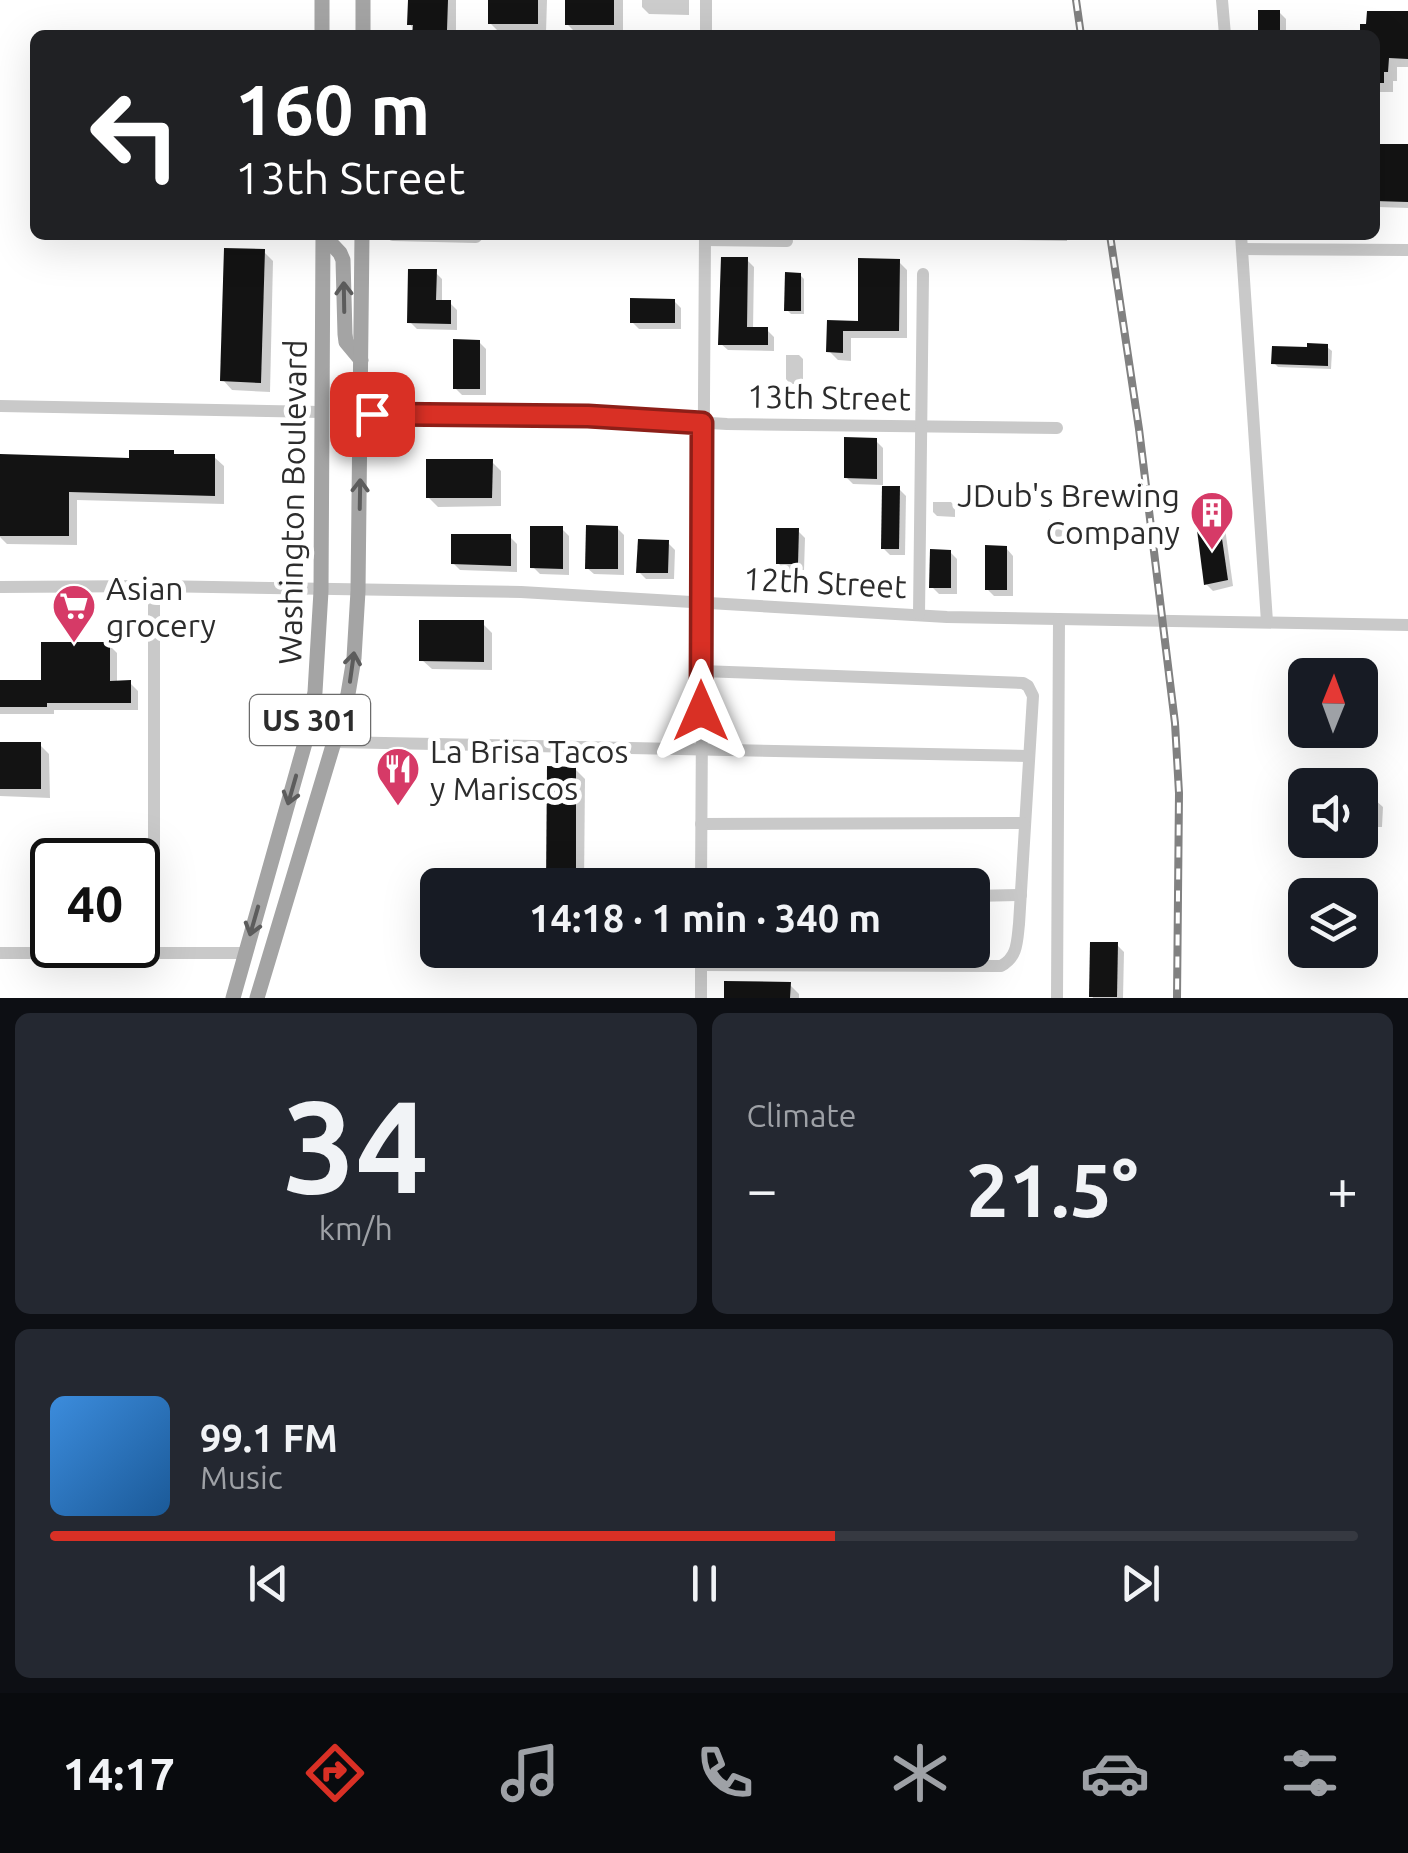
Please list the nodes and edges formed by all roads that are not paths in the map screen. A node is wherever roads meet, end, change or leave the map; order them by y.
1 (322, 0) edge
2 (362, 0) edge
3 (706, 0) edge
4 (1222, 0) edge
5 (322, 30) edge
6 (363, 30) edge
7 (706, 30) edge
8 (1225, 30) edge
9 (323, 240) edge
10 (328, 240) edge
11 (362, 240) edge
12 (704, 240) edge
13 (759, 240) edge
14 (787, 241) dead end
15 (1242, 242) edge
16 (1408, 250) edge
17 (923, 274) dead end
18 (361, 360) junction
19 (0, 406) edge
20 (321, 412) junction
21 (360, 414) junction
22 (702, 423) junction
23 (921, 426) junction
24 (1057, 428) dead end
25 (154, 586) junction
26 (0, 588) edge
27 (321, 590) junction
28 (358, 591) junction
29 (701, 602) junction
30 (918, 614) junction
31 (1060, 620) junction
32 (1267, 622) junction
33 (1408, 625) edge
34 (701, 671) junction
35 (334, 742) junction
36 (701, 748) junction
37 (1028, 756) junction
38 (1024, 823) junction
39 (701, 824) junction
40 (154, 838) edge
41 (701, 868) edge
42 (1020, 895) junction
43 (990, 896) edge
44 (0, 953) edge
45 (30, 953) edge
46 (160, 953) edge
47 (245, 953) junction
48 (990, 966) edge
49 (701, 968) edge
50 (234, 998) edge
51 (258, 998) edge
52 (701, 998) edge
53 (1056, 998) edge

1 - 5 main road
2 - 6 main road
3 - 7 street
4 - 8 street
9 - 20 main road, Washington Boulevard / US 301
18 -> 10 main road
11 - 18 main road, Washington Boulevard / US 301
12 - 22 street
13 - 14 street
15 - 16 street
15 - 32 street
17 - 23 street
18 - 21 main road, Washington Boulevard / US 301
19 - 20 street
20 - 27 main road, Washington Boulevard / US 301
21 - 22 street, 13th Street
28 -> 21 main road, Washington Boulevard / US 301
22 - 23 street, 13th Street
22 - 29 street
23 - 24 street, 13th Street
23 - 30 street
25 - 26 street, 12th Street
25 - 27 street, 12th Street
25 - 40 street
27 - 28 street, 12th Street
27 -> 47 main road, Washington Boulevard / US 301
28 - 29 street, 12th Street
35 -> 28 main road, Washington Boulevard / US 301
29 - 30 street, 12th Street
29 - 34 street
30 - 31 street, 12th Street
31 - 32 street, 12th Street
31 - 53 street
32 - 33 street, 12th Street
34 - 36 street
34 - 37 street
35 - 36 street
35 - 51 main road, Washington Boulevard / US 301
36 - 37 street
36 - 39 street
37 - 38 street
38 - 39 street
38 - 42 street
39 - 41 street
42 - 43 street
42 - 48 street
44 - 45 street
46 - 47 street
47 - 50 main road, Washington Boulevard / US 301
49 - 52 street

